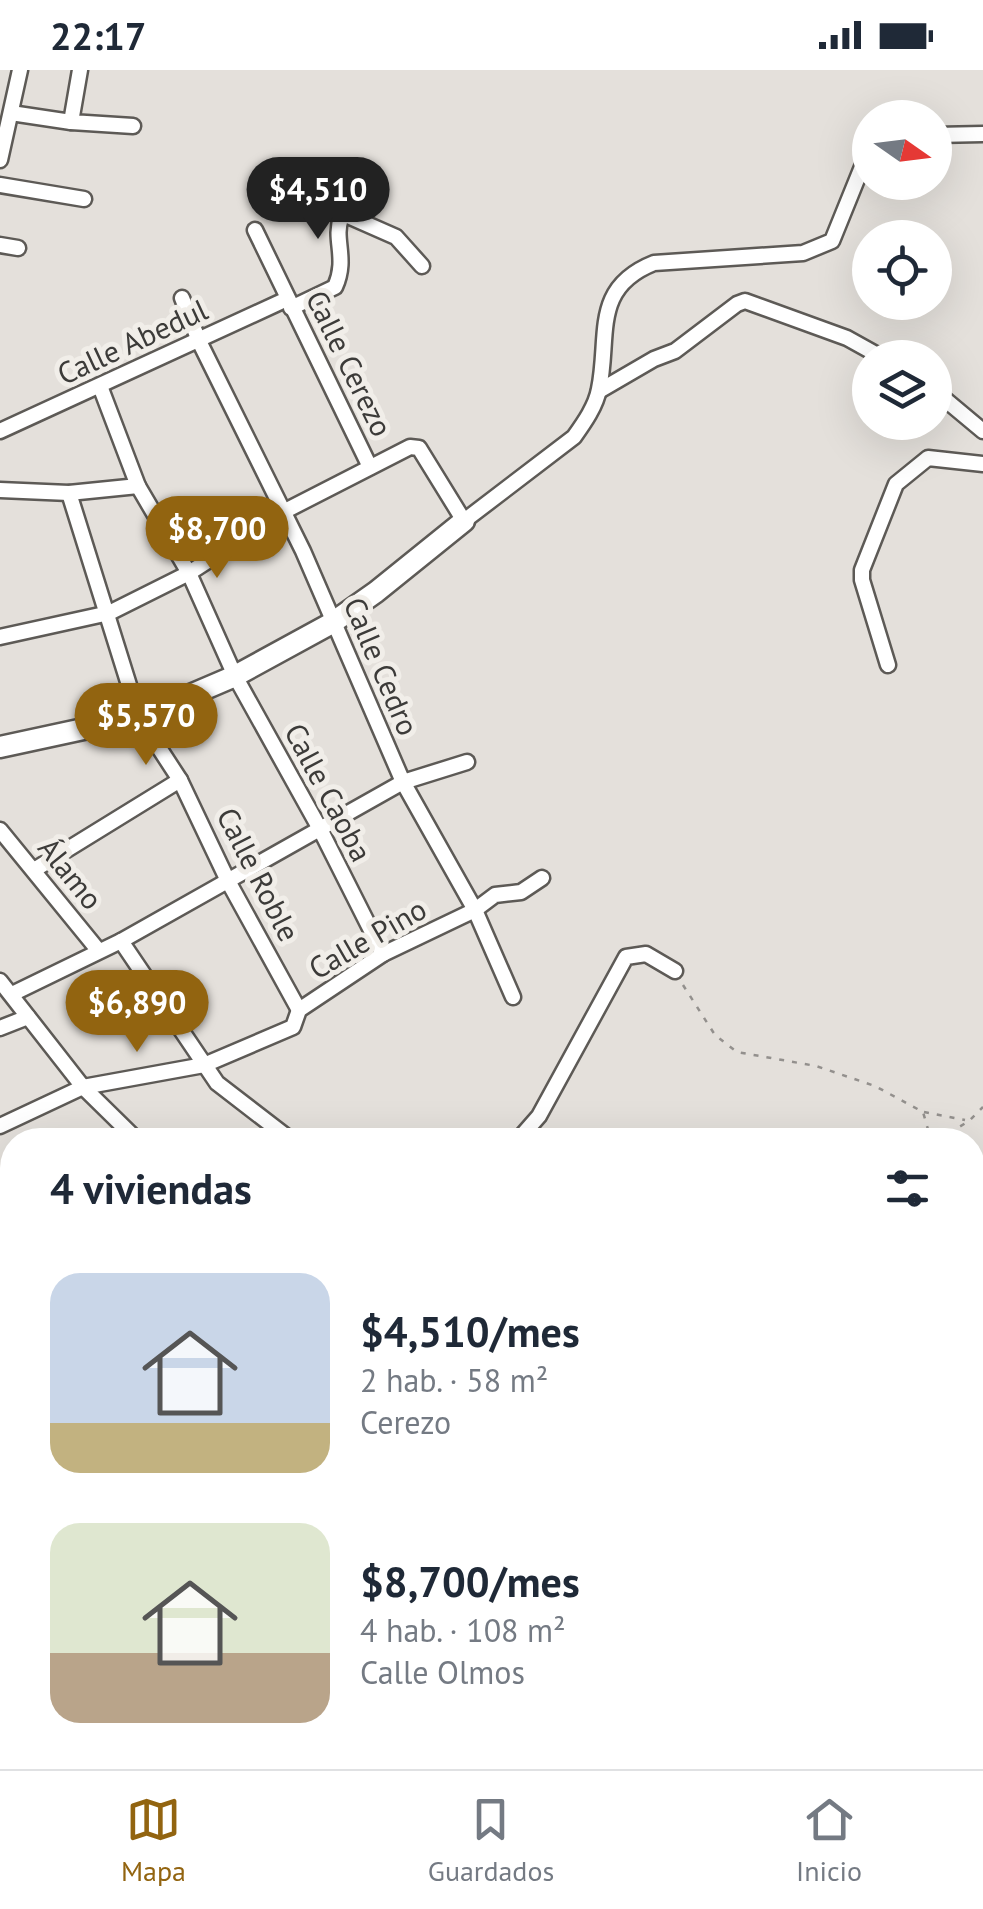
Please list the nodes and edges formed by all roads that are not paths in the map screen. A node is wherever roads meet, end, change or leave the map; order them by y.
1 (20, 70) edge
2 (80, 70) edge
3 (11, 112) junction
4 (71, 122) junction
5 (133, 126) dead end
6 (983, 134) edge
7 (952, 135) edge
8 (0, 155) edge
9 (0, 185) edge
10 (852, 192) edge
11 (84, 200) dead end
12 (254, 230) dead end
13 (0, 245) edge
14 (18, 248) dead end
15 (422, 266) dead end
16 (182, 298) dead end
17 (289, 303) junction
18 (199, 341) junction
19 (852, 341) edge
20 (100, 386) junction
21 (599, 391) junction
22 (952, 405) edge
23 (0, 431) edge
24 (983, 431) edge
25 (983, 464) edge
26 (370, 467) junction
27 (138, 486) junction
28 (0, 490) edge
29 (69, 494) junction
30 (285, 512) junction
31 (464, 521) junction
32 (189, 572) junction
33 (108, 613) junction
34 (332, 623) junction
35 (1, 633) edge
36 (888, 665) dead end
37 (235, 676) junction
38 (139, 717) junction
39 (0, 747) edge
40 (467, 762) dead end
41 (180, 780) junction
42 (402, 782) junction
43 (320, 829) junction
44 (0, 830) edge
45 (34, 870) junction
46 (542, 878) dead end
47 (228, 881) junction
48 (475, 910) junction
49 (121, 941) junction
50 (98, 950) junction
51 (383, 954) junction
52 (674, 971) road end
53 (0, 981) edge
54 (12, 994) junction
55 (514, 997) dead end
56 (299, 1010) junction
57 (28, 1018) junction
58 (0, 1028) edge
59 (204, 1065) junction
60 (83, 1087) junction
61 (0, 1126) edge
62 (125, 1128) edge
63 (275, 1128) edge
64 (529, 1128) edge

1 - 3 street
2 - 4 street
3 - 4 street
3 - 8 street
4 - 5 street
6 - 7 street
9 - 11 street
10 - 21 street
12 - 17 street, Calle Cerezo
13 - 14 street
15 - 17 street, Calle Abedul
16 - 18 street, Calle Cedro
17 - 18 street, Calle Abedul
17 - 26 street, Calle Cerezo
18 - 20 street, Calle Abedul
18 - 30 street, Calle Cedro
19 - 21 street
20 - 23 street, Calle Abedul
20 - 27 street, Calle Caoba
21 - 31 street
22 - 24 street
25 - 36 street
26 - 30 street
26 - 31 street
27 - 29 street
27 - 32 street, Calle Caoba
28 - 29 street
29 - 33 street, Calle Roble
30 - 32 street
30 - 34 street, Calle Cedro
31 - 34 street
32 - 33 street
32 - 37 street, Calle Caoba
33 - 35 street
33 - 38 street, Calle Roble
34 - 37 street
34 - 42 street, Calle Cedro
37 - 38 street
37 - 43 street, Calle Caoba
38 - 39 street
38 - 41 street, Calle Roble
40 - 42 street
41 - 45 street
41 - 47 street, Calle Roble
42 - 43 street
42 - 48 street, Calle Cedro
43 - 47 street
43 - 51 street, Calle Caoba
44 - 45 street, Álamo
45 - 50 street, Álamo
46 - 48 street, Calle Pino
47 - 49 street
47 - 56 street, Calle Roble
48 - 51 street, Calle Pino
48 - 55 street, Calle Cedro
49 - 50 street
49 - 59 street, Álamo
50 - 54 street
51 - 56 street, Calle Pino
52 - 64 street
53 - 54 street
54 - 57 street
56 - 59 street, Calle Pino
57 - 58 street
57 - 60 street
59 - 60 street, Calle Pino
59 - 63 street, Álamo
60 - 61 street, Calle Pino
60 - 62 street

